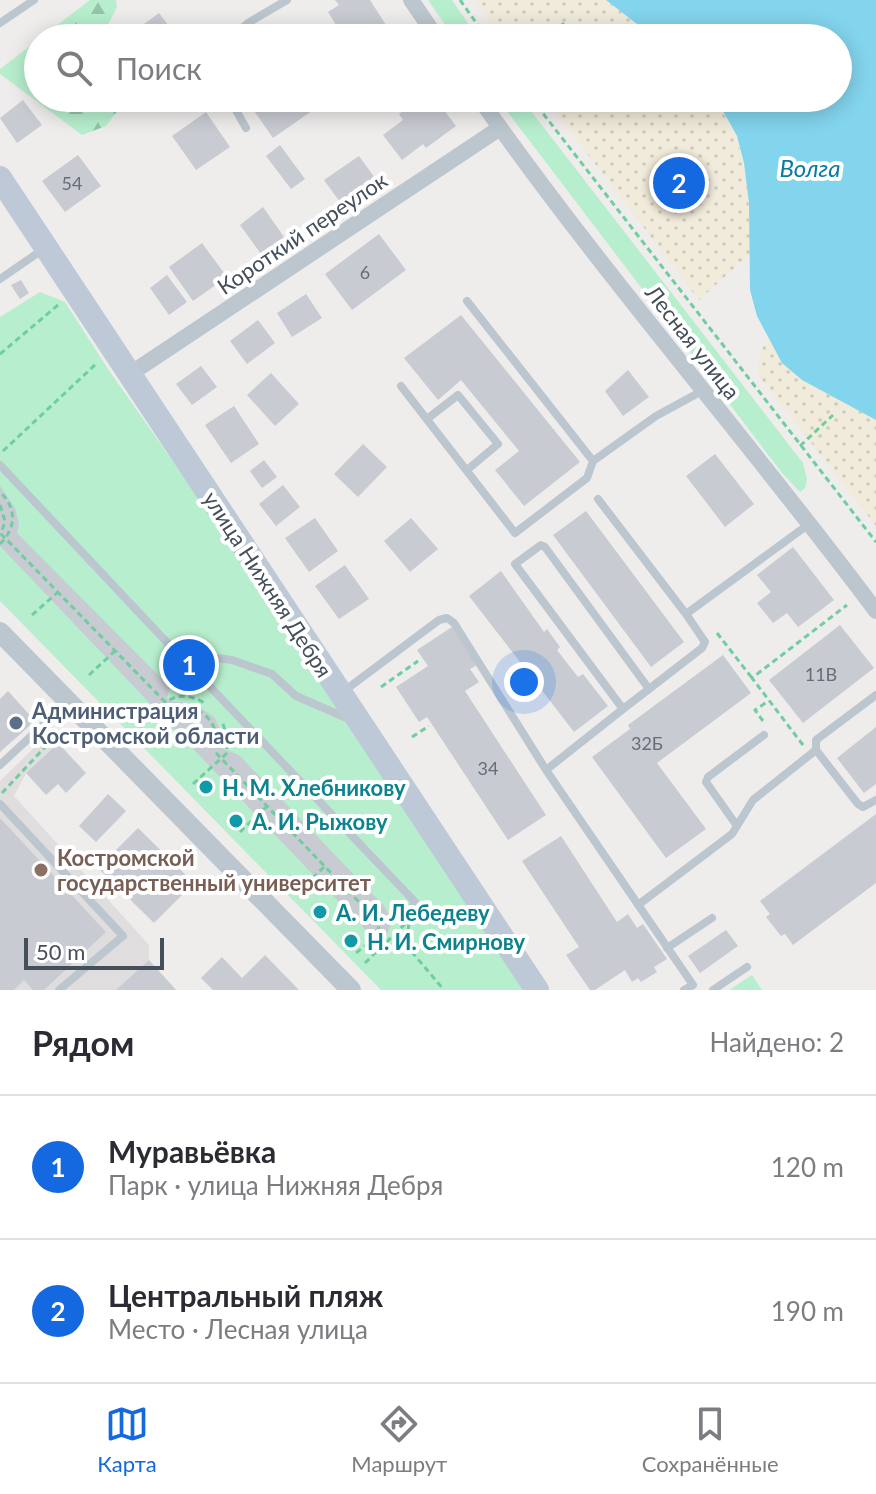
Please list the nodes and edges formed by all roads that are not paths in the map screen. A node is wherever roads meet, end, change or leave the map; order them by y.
1 (34, 0) edge
2 (287, 0) edge
3 (411, 0) edge
4 (0, 23) edge
5 (247, 24) edge
6 (427, 24) edge
7 (237, 112) edge
8 (489, 112) edge
9 (246, 128) dead end
10 (500, 128) junction
11 (0, 178) edge
12 (45, 248) junction
13 (0, 279) edge
14 (467, 301) dead end
15 (130, 374) junction
16 (401, 386) dead end
17 (702, 391) junction
18 (427, 419) junction
19 (593, 461) junction
20 (0, 465) edge
21 (467, 470) junction
22 (598, 499) dead end
23 (810, 524) junction
24 (876, 611) edge
25 (686, 614) junction
26 (0, 632) edge
27 (177, 653) junction
28 (649, 689) junction
29 (341, 694) junction
30 (876, 695) edge
31 (69, 702) junction
32 (623, 709) junction
33 (361, 724) junction
34 (764, 735) road end
35 (813, 752) junction
36 (0, 765) edge
37 (546, 770) junction
38 (876, 800) edge
39 (0, 801) edge
40 (737, 826) junction
41 (638, 905) junction
42 (410, 916) road end
43 (712, 918) dead end
44 (667, 948) junction
45 (747, 967) dead end
46 (695, 987) edge
47 (59, 990) edge
48 (351, 990) edge
49 (537, 990) edge
50 (684, 990) edge
51 (713, 990) edge

1 - 4 lane
2 - 5 lane
3 - 6 street
7 - 9 lane
8 - 10 street, Лесная улица
10 - 15 street, Короткий переулок
10 - 17 street, Лесная улица
11 - 12 main road, улица Нижняя Дебря
12 - 13 lane
12 - 15 main road, улица Нижняя Дебря
14 - 19 lane
15 - 29 main road, улица Нижняя Дебря
16 - 18 lane
17 - 19 lane
17 - 23 street, Лесная улица
18 - 21 lane
18 - 21 lane
19 - 21 lane
20 - 27 lane
22 - 25 lane
23 - 24 street, Лесная улица
23 - 25 lane
25 - 28 lane
26 - 31 street
27 - 33 lane
27 - 42 lane
28 - 32 lane
28 - 32 lane
29 - 33 main road, улица Нижняя Дебря
29 - 37 lane
30 - 35 lane
31 - 36 lane
31 - 48 street
32 - 37 lane
33 - 49 main road, улица Нижняя Дебря
34 - 40 lane
35 - 38 lane
35 - 40 lane
37 - 41 lane
39 - 47 lane
40 - 41 lane
41 - 44 lane
43 - 44 lane
44 - 46 lane
45 - 51 lane
46 - 50 lane

